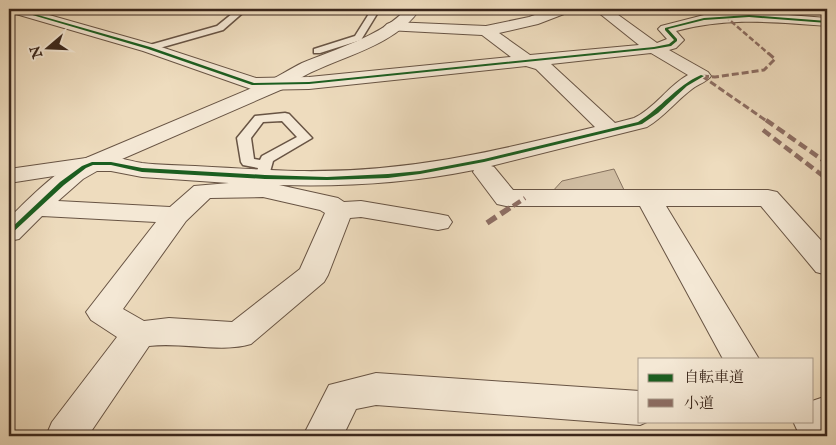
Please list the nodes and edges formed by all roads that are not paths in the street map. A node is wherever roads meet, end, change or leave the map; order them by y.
1 (14, 9) edge
2 (243, 9) edge
3 (376, 9) edge
4 (412, 9) edge
5 (581, 9) edge
6 (601, 9) edge
7 (827, 22) edge
8 (392, 27) junction
9 (486, 31) junction
10 (149, 48) junction
11 (654, 48) junction
12 (317, 51) dead end
13 (527, 61) junction
14 (278, 84) junction
15 (610, 130) junction
16 (91, 164) junction
17 (264, 171) junction
18 (486, 172) dead end
19 (9, 176) edge
20 (648, 197) junction
21 (36, 208) junction
22 (339, 211) junction
23 (176, 215) junction
24 (438, 222) dead end
25 (9, 233) edge
26 (827, 265) edge
27 (139, 334) junction
28 (740, 358) edge
29 (638, 408) edge
30 (827, 413) edge
31 (814, 419) edge
32 (66, 435) dead end
33 (323, 436) edge

1 - 10 street
2 - 10 lane
3 - 12 lane
4 - 8 street
5 - 9 street
6 - 11 street
7 - 11 street
8 - 9 street
8 - 14 street
9 - 13 street
10 - 14 street
11 - 13 street
11 - 15 street
13 - 14 street
13 - 15 street
14 - 16 street
15 - 17 street
16 - 17 street
16 - 19 street
16 - 21 street
17 - 17 lane
18 - 20 street
20 - 26 street
20 - 28 street
21 - 23 street
21 - 25 street
22 - 23 street
22 - 24 street
22 - 27 street
23 - 27 street
27 - 32 street
29 - 33 street
30 - 31 street

